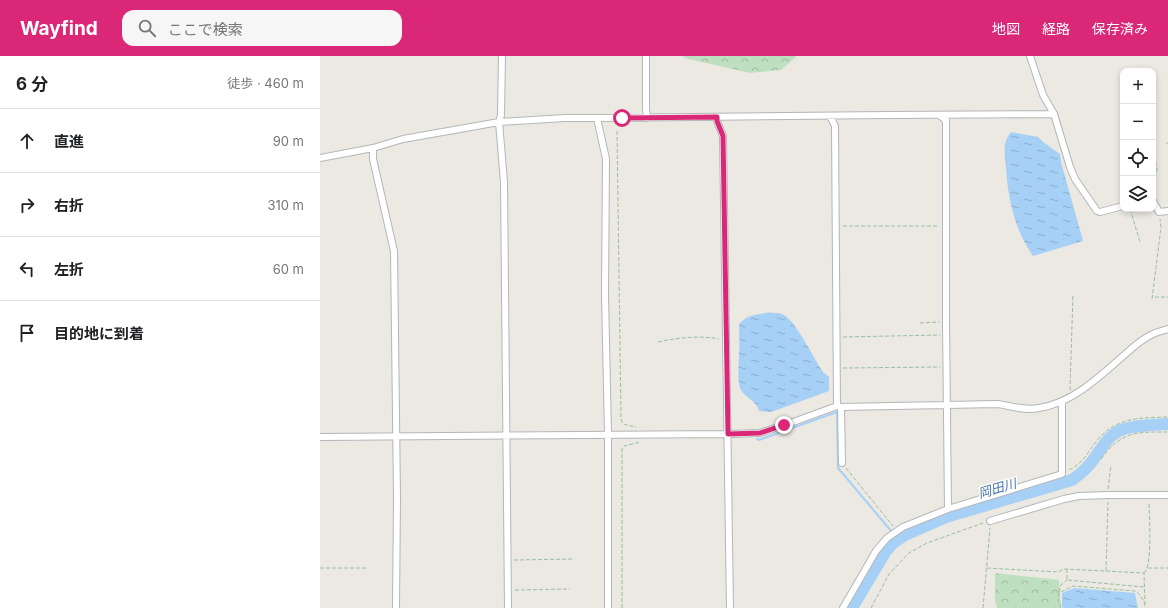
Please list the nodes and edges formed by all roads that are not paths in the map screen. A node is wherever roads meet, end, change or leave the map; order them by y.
1 (502, 56) edge
2 (646, 56) edge
3 (1030, 56) edge
4 (1054, 114) junction
5 (939, 115) junction
6 (830, 116) junction
7 (717, 117) junction
8 (597, 118) junction
9 (647, 118) junction
10 (499, 122) junction
11 (373, 148) junction
12 (320, 158) edge
13 (1156, 204) edge
14 (1120, 207) edge
15 (1168, 211) edge
16 (1168, 329) edge
17 (1062, 401) junction
18 (947, 405) junction
19 (839, 406) junction
20 (728, 434) junction
21 (507, 435) junction
22 (608, 435) junction
23 (320, 437) edge
24 (396, 437) junction
25 (842, 463) road end
26 (1168, 495) edge
27 (948, 509) junction
28 (990, 521) road end
29 (396, 608) edge
30 (508, 608) edge
31 (608, 608) edge
32 (730, 608) edge
33 (843, 608) edge

1 - 10 street
2 - 9 street
3 - 4 street
4 - 5 street
4 - 14 street
5 - 6 street
5 - 18 street
6 - 7 street
6 - 19 street
7 - 9 street
7 - 20 street
8 - 9 street
8 - 10 street
8 - 22 street
10 - 11 street
10 - 21 street
11 - 12 street
11 - 24 street
13 - 15 street
16 - 17 street
17 - 18 street
17 - 27 street
18 - 19 street
18 - 27 street
19 - 20 street
19 - 25 street
20 - 22 street
20 - 32 street
21 - 22 street
21 - 24 street
21 - 30 street
22 - 31 street
23 - 24 street
24 - 29 street
26 - 28 street
27 - 33 street

